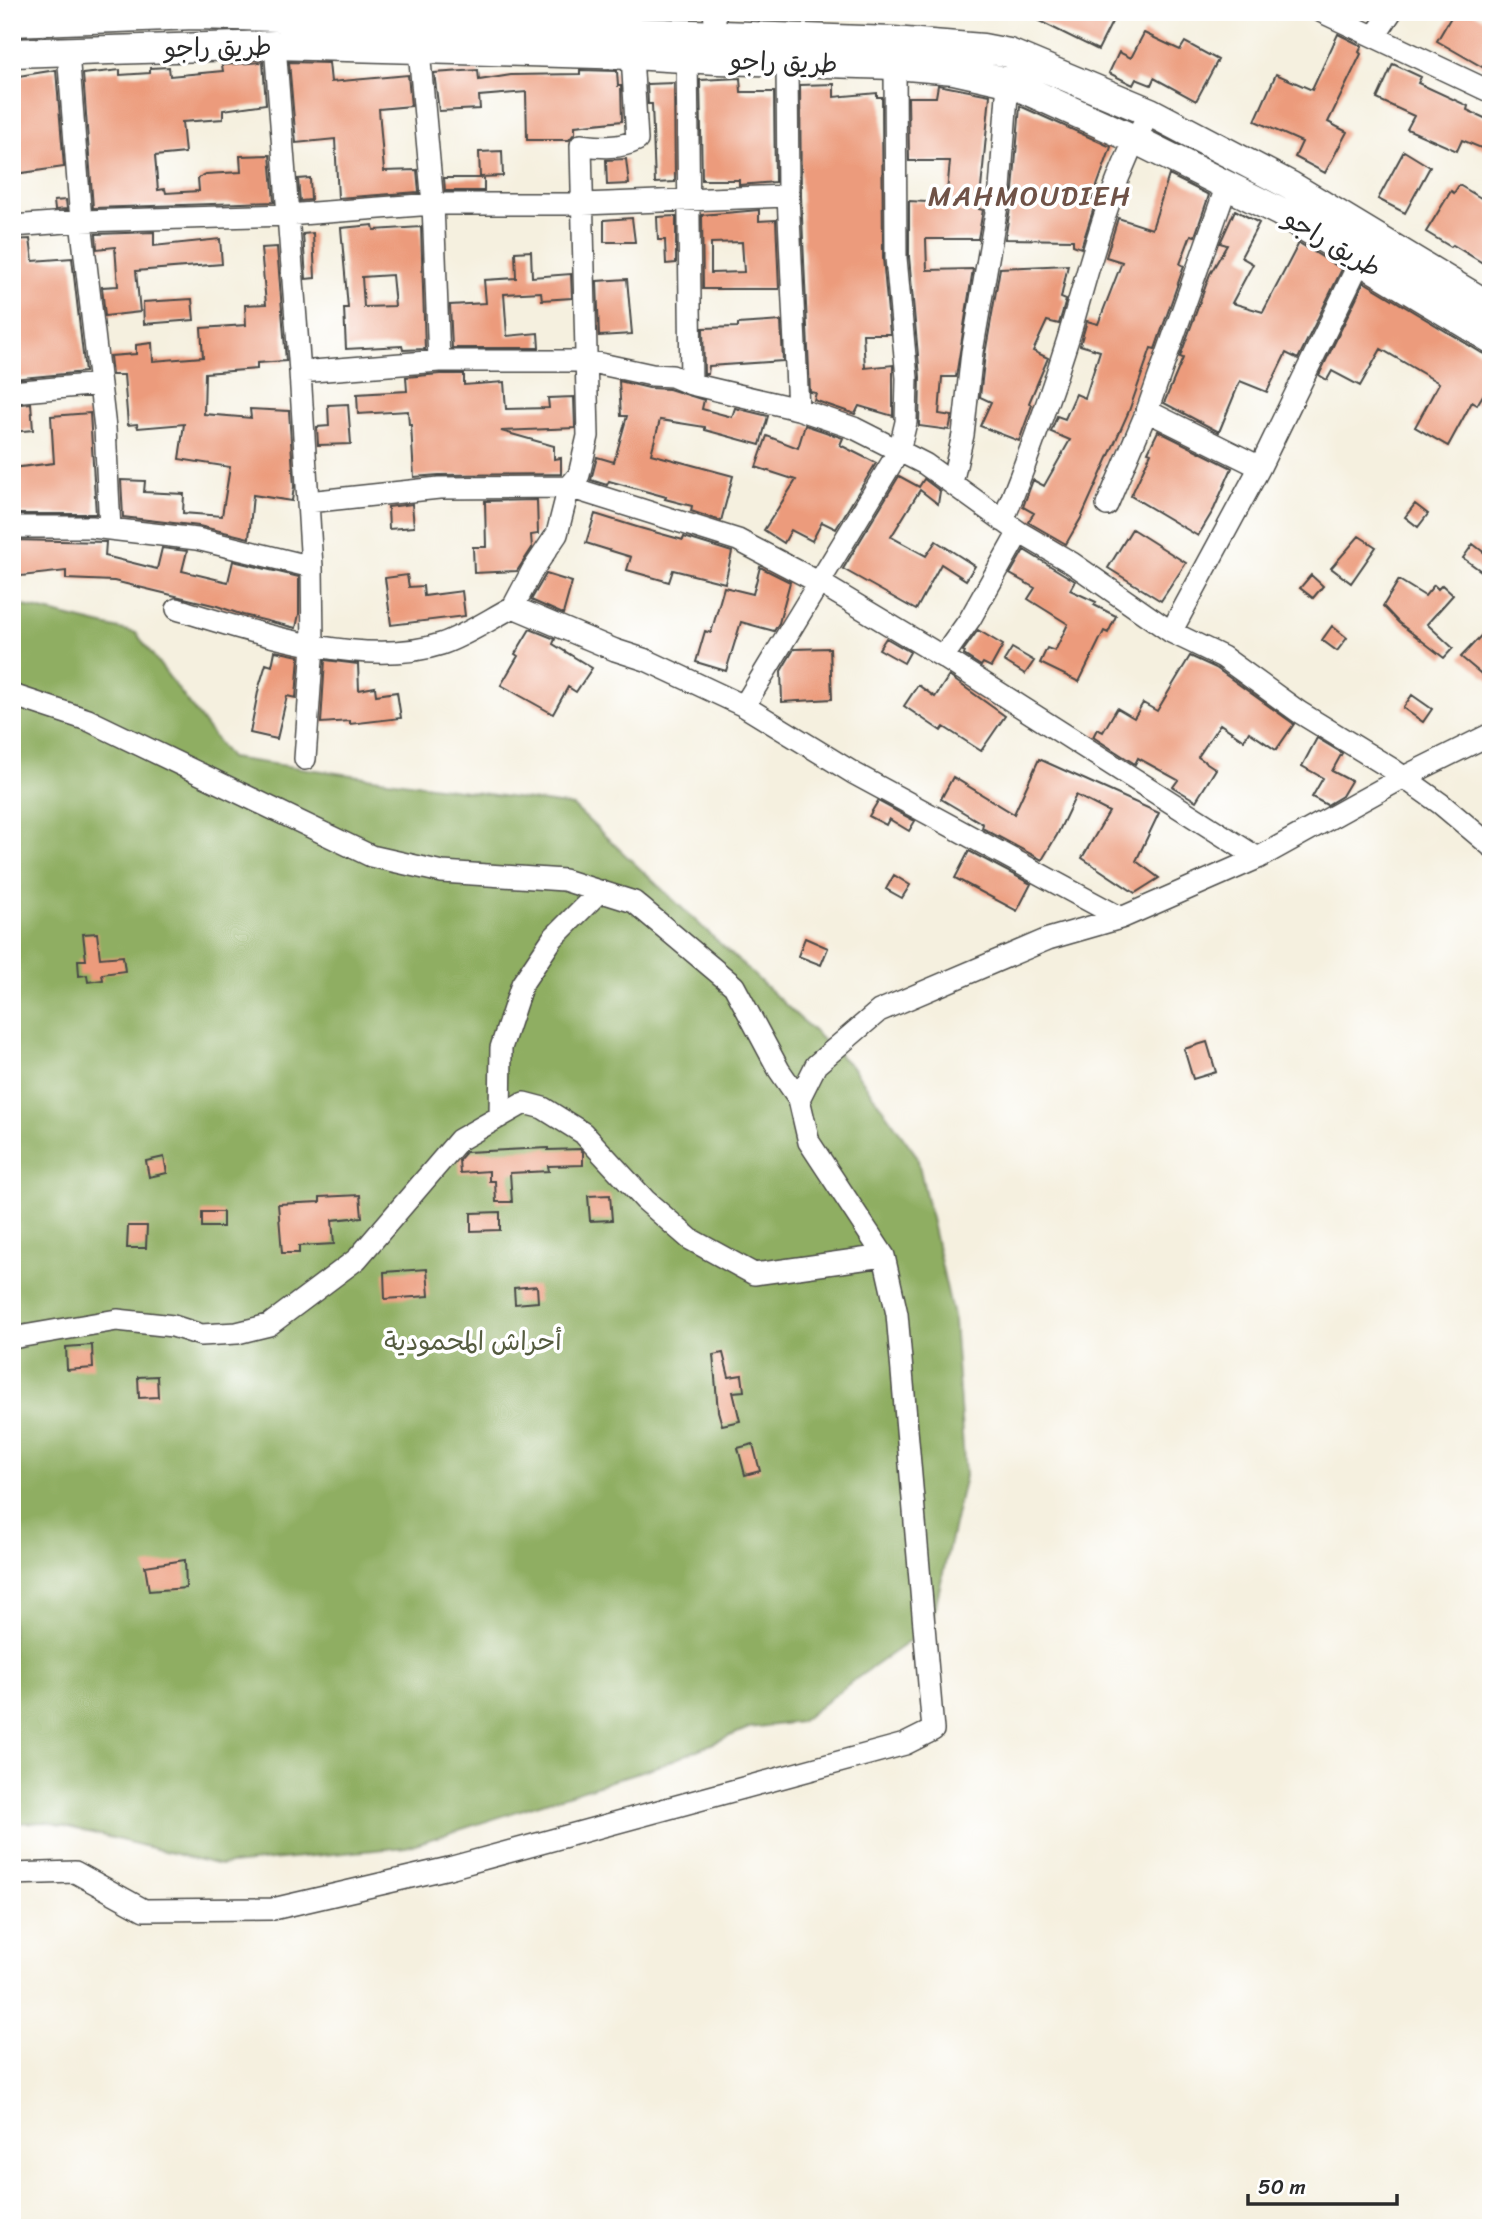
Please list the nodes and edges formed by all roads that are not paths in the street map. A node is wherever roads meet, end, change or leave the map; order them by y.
1 (1322, 12) edge
2 (1391, 12) edge
3 (12, 22) edge
4 (374, 28) edge
5 (716, 36) edge
6 (1375, 36) junction
7 (275, 45) junction
8 (419, 50) junction
9 (68, 52) junction
10 (12, 53) edge
11 (632, 55) junction
12 (687, 58) junction
13 (787, 62) junction
14 (895, 65) junction
15 (1008, 82) junction
16 (1491, 92) edge
17 (1150, 112) junction
18 (1134, 139) junction
19 (1227, 185) junction
20 (789, 196) junction
21 (689, 200) junction
22 (433, 204) junction
23 (583, 204) junction
24 (287, 215) junction
25 (81, 221) junction
26 (12, 226) edge
27 (1361, 259) junction
28 (1491, 307) edge
29 (1491, 339) edge
30 (439, 361) junction
31 (587, 361) junction
32 (300, 372) junction
33 (100, 384) junction
34 (691, 384) junction
35 (12, 392) edge
36 (798, 409) junction
37 (1147, 411) junction
38 (899, 451) junction
39 (1260, 467) junction
40 (952, 484) junction
41 (569, 487) junction
42 (307, 502) junction
43 (1107, 505) dead end
44 (1011, 526) junction
45 (12, 527) edge
46 (110, 529) junction
47 (312, 567) junction
48 (820, 583) junction
49 (513, 607) junction
50 (177, 609) dead end
51 (1171, 632) junction
52 (313, 645) junction
53 (943, 657) junction
54 (12, 695) edge
55 (744, 706) junction
56 (1491, 734) edge
57 (305, 759) dead end
58 (1404, 777) junction
59 (1491, 846) edge
60 (1258, 858) junction
61 (600, 891) junction
62 (1121, 918) junction
63 (799, 1099) junction
64 (500, 1116) junction
65 (884, 1256) junction
66 (12, 1338) edge
67 (12, 1874) edge

1 - 6 street
2 - 6 street
3 - 4 main road, طريق راجو
4 - 5 main road, طريق راجو
4 - 7 main road, طريق راجو
4 - 8 main road, طريق راجو
5 - 12 main road, طريق راجو
5 - 13 main road, طريق راجو
5 - 17 main road, طريق راجو
6 - 16 street
7 - 9 main road, طريق راجو
7 - 24 street
8 - 11 main road, طريق راجو
8 - 22 street
9 - 10 main road, طريق راجو
9 - 25 street
11 - 12 main road, طريق راجو
11 - 23 street
12 - 21 street
13 - 14 main road, طريق راجو
13 - 20 street
14 - 15 main road, طريق راجو
14 - 38 street
15 - 18 main road, طريق راجو
15 - 40 street
17 - 18 street
17 - 28 main road, طريق راجو
18 - 19 main road, طريق راجو
18 - 44 street
19 - 27 main road, طريق راجو
19 - 37 street
20 - 21 street
20 - 36 street
21 - 23 street
21 - 34 street
22 - 23 street
22 - 24 street
22 - 30 street
23 - 31 street
24 - 25 street
24 - 32 street
25 - 26 street
25 - 33 street
27 - 29 main road, طريق راجو
27 - 39 street
30 - 31 street
30 - 32 street
31 - 34 street
31 - 41 street
32 - 42 street
33 - 35 street
33 - 46 street
34 - 36 street
36 - 38 street
37 - 39 street
37 - 43 street
38 - 40 street
38 - 48 street
39 - 51 street
40 - 44 street
41 - 42 street
41 - 48 street
41 - 49 street
42 - 47 street
44 - 51 street
44 - 53 street
45 - 46 street
46 - 47 street
47 - 52 street
48 - 53 street
48 - 55 street
49 - 52 street
49 - 55 street
50 - 52 street
51 - 58 street
52 - 57 street
53 - 60 street
54 - 61 street
55 - 62 street
56 - 58 street
58 - 59 street
58 - 60 street
60 - 62 street
61 - 63 street
61 - 64 street
62 - 63 street
63 - 65 street
64 - 65 street
64 - 66 street
65 - 67 street

